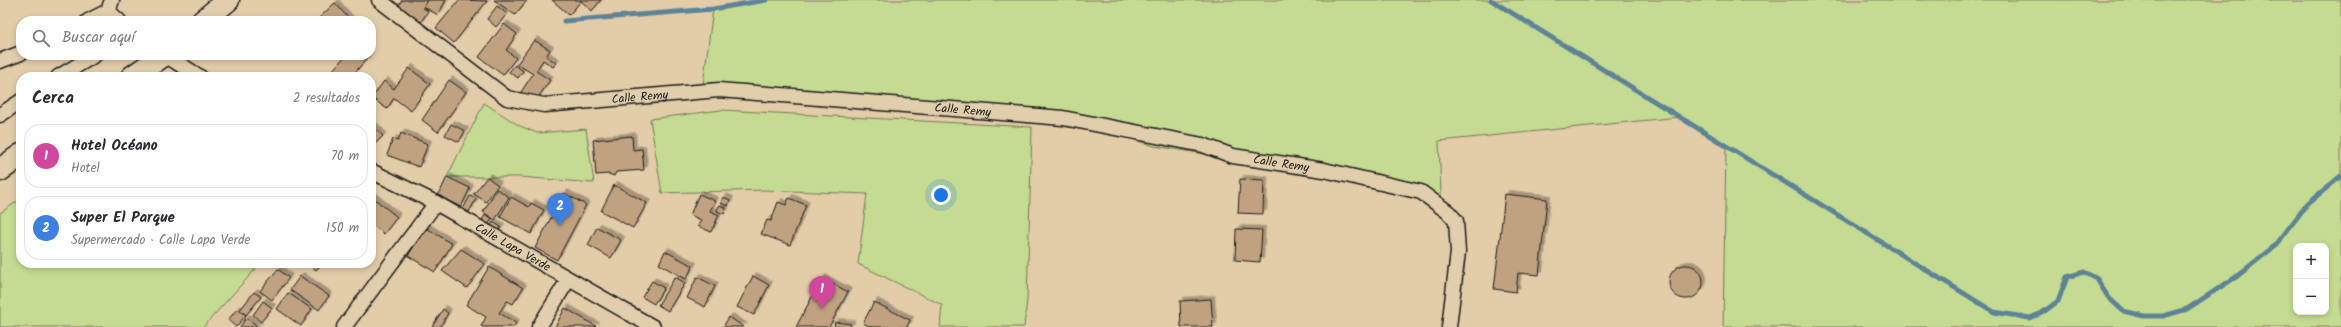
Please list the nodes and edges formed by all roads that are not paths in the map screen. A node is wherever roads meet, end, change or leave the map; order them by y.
1 (228, 0) edge
2 (379, 0) edge
3 (110, 6) edge
4 (95, 16) edge
5 (116, 16) edge
6 (209, 16) edge
7 (16, 55) edge
8 (87, 60) edge
9 (157, 60) edge
10 (172, 60) edge
11 (0, 61) edge
12 (66, 72) edge
13 (139, 72) edge
14 (192, 72) edge
15 (16, 104) edge
16 (0, 115) edge
17 (16, 159) edge
18 (0, 170) edge
19 (376, 173) edge
20 (436, 203) junction
21 (568, 280) junction
22 (344, 327) edge
23 (539, 327) edge
24 (653, 327) edge
25 (1449, 327) edge

1 - 6 highway
2 - 25 street, Calle Remy
3 - 4 street
3 - 5 street
7 - 11 street
8 - 12 street
9 - 13 highway
10 - 14 street
15 - 16 street
17 - 18 highway
19 - 20 street, Calle Lapa Verde
20 - 21 street, Calle Lapa Verde
20 - 22 street
21 - 23 street
21 - 24 street, Calle Lapa Verde

